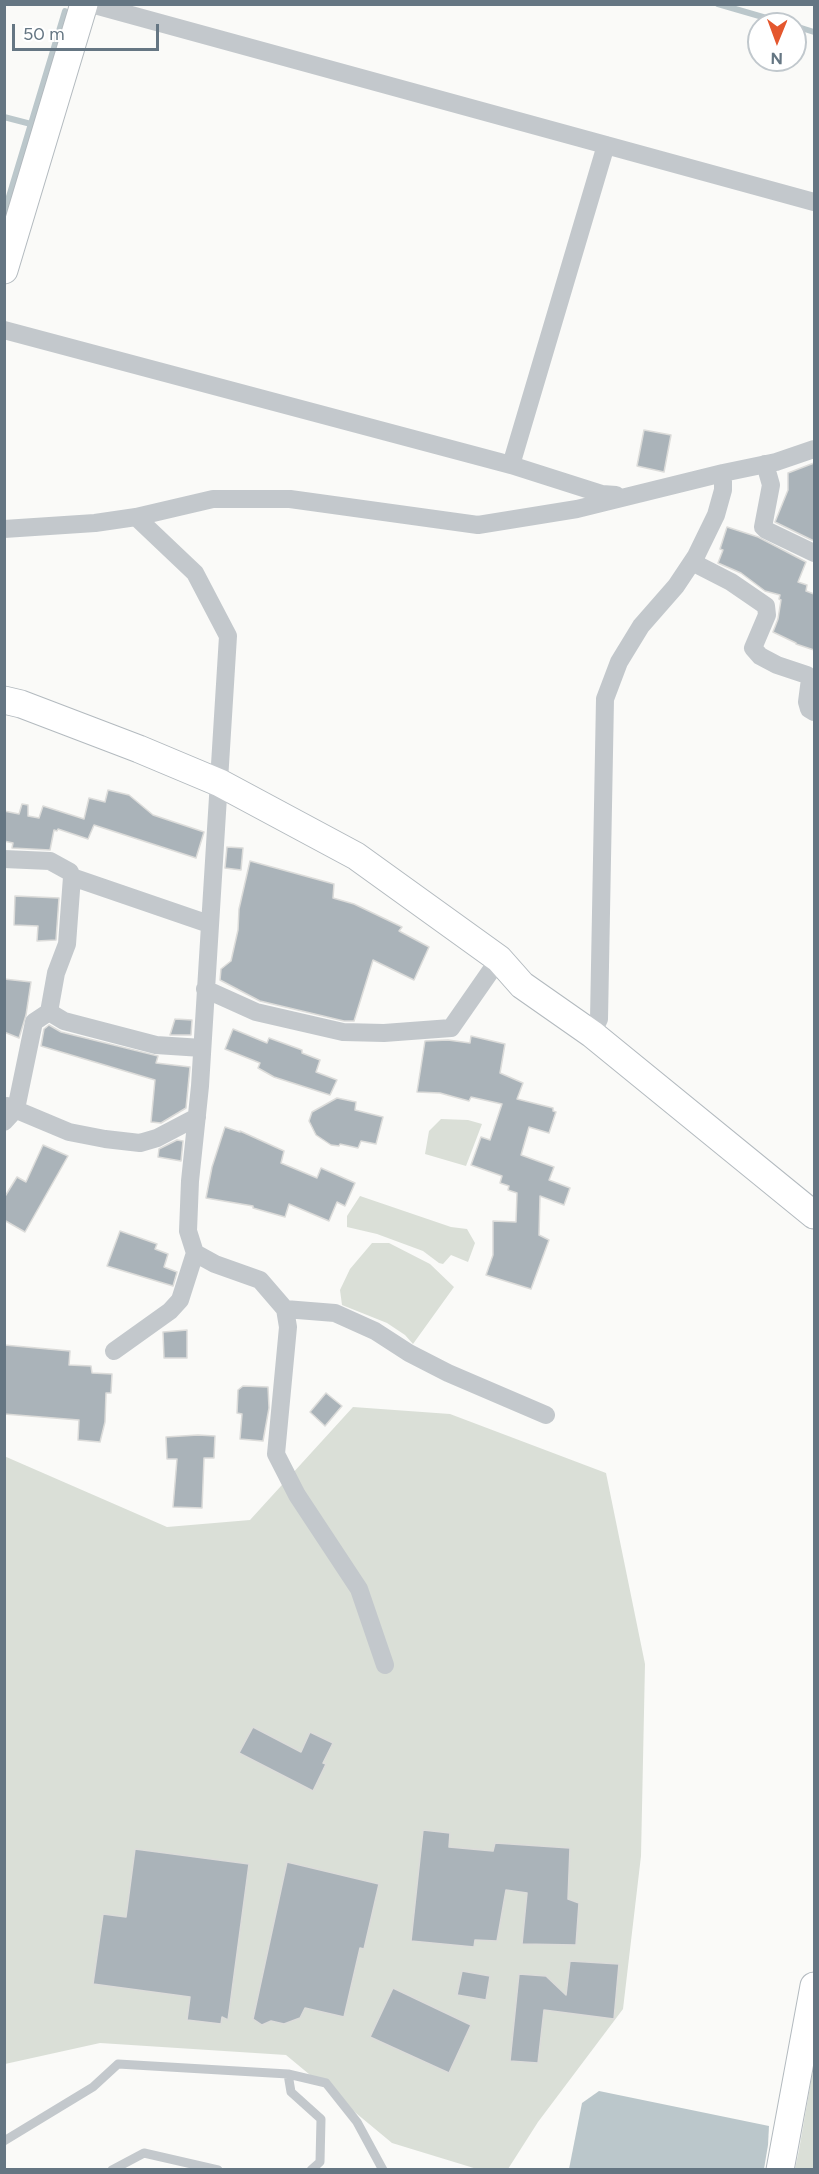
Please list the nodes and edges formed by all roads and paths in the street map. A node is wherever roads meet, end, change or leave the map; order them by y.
1 (84, 4) edge
2 (91, 4) edge
3 (606, 145) junction
4 (814, 202) edge
5 (4, 270) edge
6 (4, 330) edge
7 (814, 449) edge
8 (765, 464) junction
9 (511, 465) junction
10 (723, 472) junction
11 (624, 496) junction
12 (136, 517) junction
13 (4, 529) edge
14 (814, 553) edge
15 (692, 562) junction
16 (4, 700) edge
17 (814, 712) edge
18 (219, 783) junction
19 (4, 859) edge
20 (72, 876) junction
21 (209, 924) junction
22 (499, 959) junction
23 (205, 989) junction
24 (49, 1012) junction
25 (592, 1034) junction
26 (202, 1048) junction
27 (8, 1112) edge
28 (197, 1118) junction
29 (814, 1215) edge
30 (195, 1253) junction
31 (285, 1309) junction
32 (114, 1351) dead end
33 (546, 1415) dead end
34 (385, 1665) dead end
35 (814, 1986) edge
36 (288, 2074) junction
37 (4, 2141) edge
38 (112, 2169) edge
39 (218, 2169) edge
40 (311, 2169) edge
41 (383, 2169) edge
42 (780, 2169) edge

1 - 5 street
2 - 3 street
3 - 4 street
3 - 9 street
6 - 9 street
7 - 8 street
8 - 10 street
8 - 14 street
9 - 11 street
10 - 11 street
10 - 15 street
11 - 12 street
12 - 13 street
12 - 18 street
15 - 17 street
15 - 25 street
16 - 18 street
18 - 21 street
18 - 22 street
19 - 20 street
20 - 21 street
20 - 24 street
21 - 23 street
22 - 23 street
22 - 25 street
23 - 26 street
24 - 26 street
24 - 27 street
25 - 29 street
26 - 28 street
27 - 28 street
28 - 30 street
30 - 31 street
30 - 32 street
31 - 33 street
31 - 34 street
35 - 42 street
36 - 37 lane
36 - 40 lane
36 - 41 lane
38 - 39 lane

